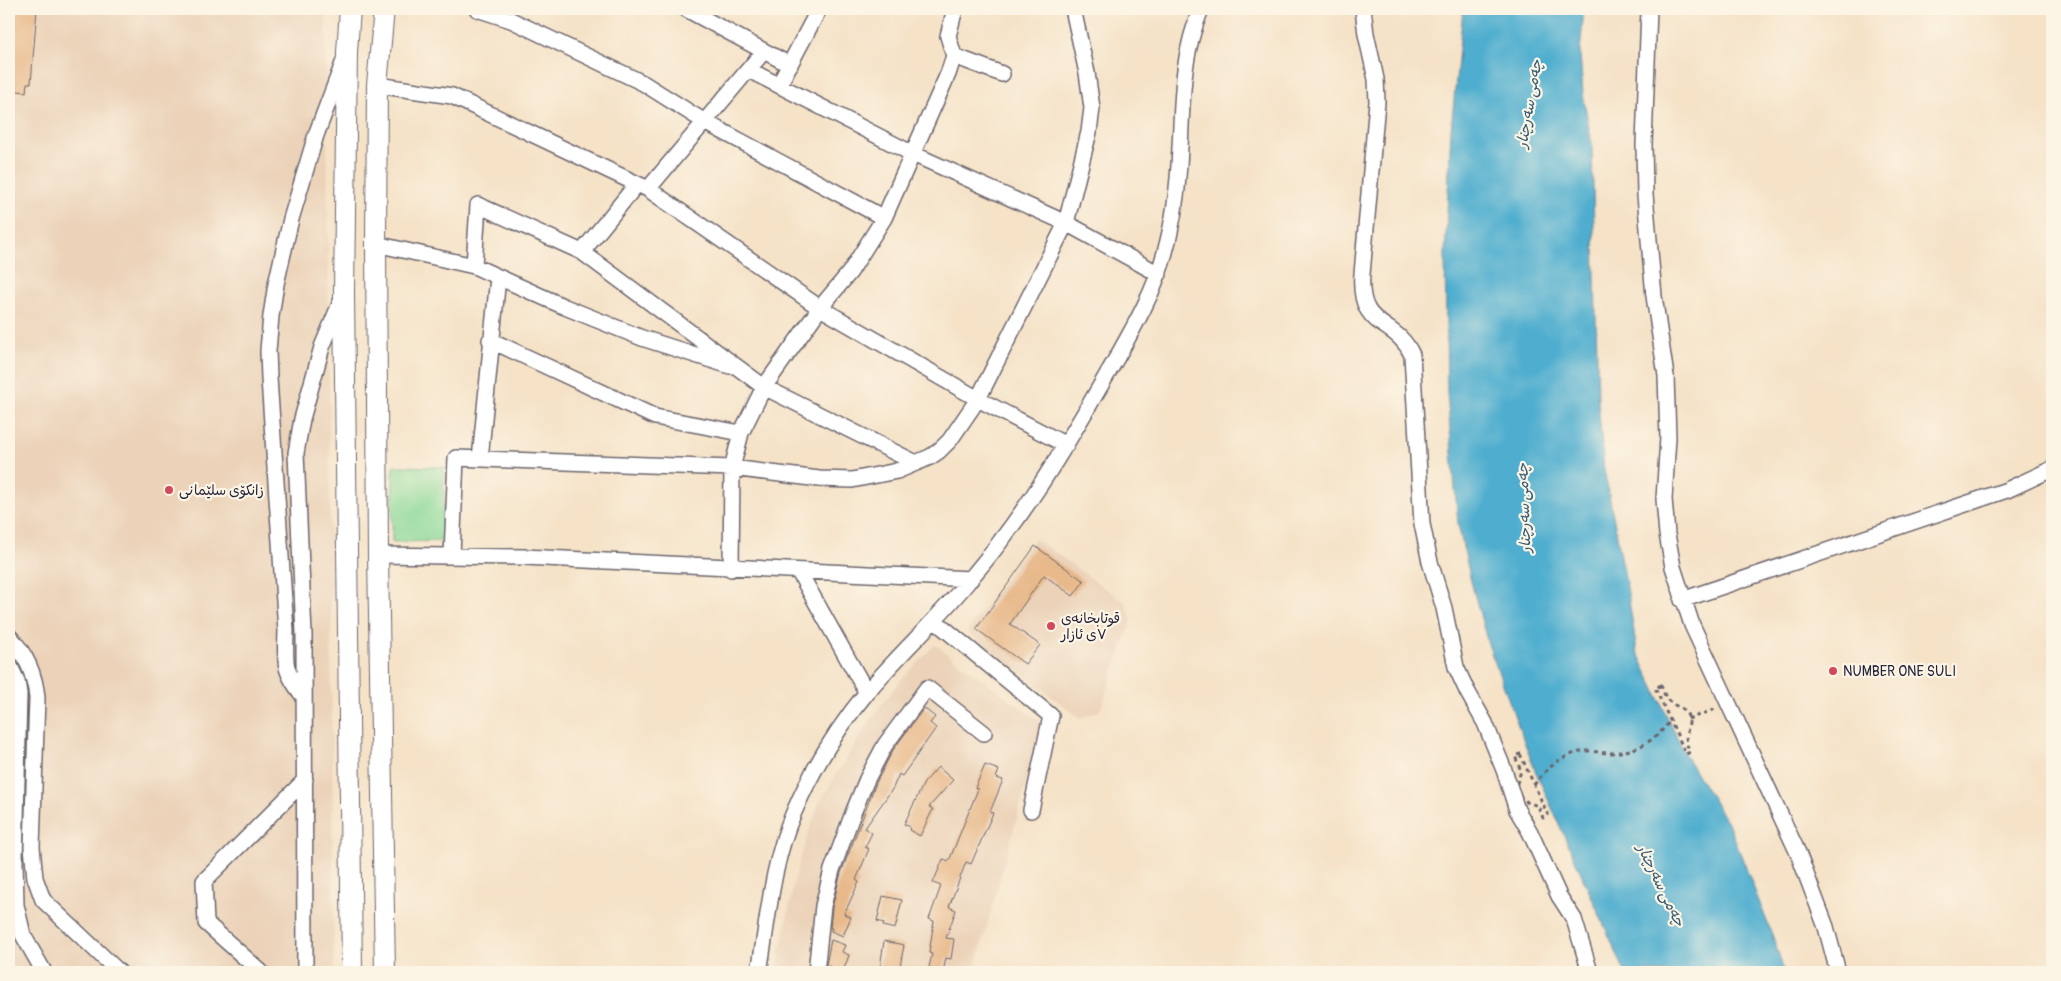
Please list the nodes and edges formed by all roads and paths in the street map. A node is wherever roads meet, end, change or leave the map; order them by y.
1 (350, 9) edge
2 (384, 9) edge
3 (477, 9) edge
4 (686, 9) edge
5 (819, 9) edge
6 (955, 9) edge
7 (1073, 9) edge
8 (1201, 9) edge
9 (1363, 9) edge
10 (1648, 9) edge
11 (764, 51) junction
12 (347, 52) junction
13 (954, 56) junction
14 (790, 65) junction
15 (749, 70) junction
16 (1002, 74) dead end
17 (376, 85) junction
18 (779, 85) junction
19 (705, 122) junction
20 (913, 154) junction
21 (642, 187) junction
22 (884, 218) junction
23 (1066, 223) junction
24 (376, 244) junction
25 (582, 252) junction
26 (474, 266) junction
27 (1158, 274) junction
28 (498, 277) junction
29 (344, 294) junction
30 (820, 308) junction
31 (490, 340) junction
32 (741, 369) junction
33 (764, 387) junction
34 (978, 399) junction
35 (741, 433) junction
36 (1066, 445) junction
37 (480, 459) junction
38 (916, 463) junction
39 (732, 468) junction
40 (2052, 469) edge
41 (378, 555) junction
42 (452, 556) junction
43 (731, 569) junction
44 (799, 572) junction
45 (971, 580) junction
46 (1682, 600) junction
47 (934, 620) junction
48 (9, 636) edge
49 (9, 664) edge
50 (867, 693) junction
51 (304, 697) junction
52 (1729, 704) junction
53 (1688, 719) junction
54 (1670, 721) junction
55 (984, 733) dead end
56 (305, 780) junction
57 (1534, 785) junction
58 (1031, 810) dead end
59 (44, 972) edge
60 (119, 972) edge
61 (261, 972) edge
62 (305, 972) edge
63 (352, 972) edge
64 (385, 972) edge
65 (759, 972) edge
66 (816, 972) edge
67 (1590, 972) edge
68 (1838, 972) edge

1 - 12 main road
2 - 17 main road
3 - 19 street
4 - 11 street
5 - 14 street
6 - 13 street
7 - 23 street
8 - 27 street
9 - 67 street
10 - 46 street
11 - 14 street
11 - 15 street
12 - 29 main road
12 - 51 street
13 - 16 street
13 - 20 street
14 - 18 street
15 - 18 street
15 - 19 street
17 - 21 street
17 - 24 main road
18 - 20 street
19 - 21 street
19 - 22 street
20 - 22 street
20 - 23 street
21 - 25 street
21 - 30 street
22 - 30 street
23 - 27 street
23 - 34 street
24 - 26 street
24 - 41 main road
25 - 26 street
25 - 32 street
26 - 28 street
27 - 36 street
28 - 31 street
28 - 32 street
29 - 51 street
29 - 63 main road
30 - 33 street
30 - 34 street
31 - 35 street
31 - 37 street
32 - 33 street
33 - 35 street
33 - 38 street
34 - 36 street
34 - 38 street
35 - 39 street
36 - 45 street
37 - 39 street
37 - 42 street
38 - 39 street
39 - 43 street
40 - 46 street
41 - 42 street
41 - 64 main road
42 - 43 street
43 - 44 street
44 - 45 street
44 - 50 street
45 - 47 street
46 - 52 street
47 - 50 street
47 - 58 street
48 - 60 street
49 - 59 street
50 - 65 street
51 - 56 street
52 - 53 path
52 - 68 street
53 - 54 path
53 - 54 path
54 - 57 path
55 - 66 street
56 - 61 street
56 - 62 street
57 - 57 path

